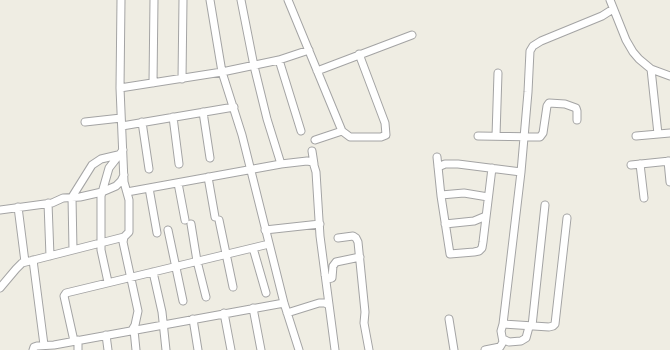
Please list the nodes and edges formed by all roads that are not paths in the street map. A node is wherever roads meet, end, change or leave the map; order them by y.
1 (121, 0) edge
2 (154, 0) edge
3 (183, 0) edge
4 (210, 0) edge
5 (241, 0) edge
6 (288, 0) edge
7 (610, 0) edge
8 (613, 9) junction
9 (412, 35) dead end
10 (309, 50) junction
11 (359, 54) junction
12 (279, 60) junction
13 (254, 66) junction
14 (651, 68) junction
15 (317, 71) junction
16 (222, 72) junction
17 (498, 72) dead end
18 (670, 76) edge
19 (182, 78) junction
20 (153, 83) junction
21 (120, 88) junction
22 (234, 107) junction
23 (203, 112) junction
24 (172, 117) junction
25 (577, 120) dead end
26 (84, 122) dead end
27 (122, 122) junction
28 (142, 122) junction
29 (301, 131) dead end
30 (342, 131) junction
31 (670, 133) edge
32 (658, 134) junction
33 (478, 136) dead end
34 (496, 136) junction
35 (524, 136) junction
36 (636, 136) dead end
37 (315, 140) dead end
38 (312, 151) dead end
39 (121, 153) junction
40 (437, 157) dead end
41 (210, 158) dead end
42 (669, 161) edge
43 (179, 164) dead end
44 (281, 164) junction
45 (314, 164) junction
46 (640, 164) junction
47 (631, 165) dead end
48 (438, 167) junction
49 (492, 168) junction
50 (250, 169) junction
51 (149, 170) dead end
52 (520, 172) junction
53 (124, 175) junction
54 (208, 177) junction
55 (178, 182) junction
56 (670, 182) edge
57 (149, 188) junction
58 (102, 192) junction
59 (127, 192) junction
60 (441, 195) junction
61 (72, 197) junction
62 (488, 197) junction
63 (644, 198) dead end
64 (48, 203) junction
65 (545, 205) dead end
66 (18, 208) junction
67 (0, 210) edge
68 (486, 216) junction
69 (567, 218) dead end
70 (320, 224) junction
71 (445, 224) junction
72 (168, 230) dead end
73 (265, 230) junction
74 (158, 233) dead end
75 (124, 237) junction
76 (338, 238) dead end
77 (102, 243) junction
78 (268, 244) junction
79 (253, 248) junction
80 (73, 250) junction
81 (226, 254) junction
82 (50, 256) junction
83 (360, 257) junction
84 (33, 260) junction
85 (197, 261) junction
86 (25, 262) junction
87 (175, 266) junction
88 (153, 272) junction
89 (325, 275) junction
90 (130, 277) junction
91 (108, 282) junction
92 (233, 287) dead end
93 (0, 288) edge
94 (266, 293) dead end
95 (206, 297) dead end
96 (183, 301) dead end
97 (284, 303) junction
98 (329, 305) junction
99 (253, 308) junction
100 (224, 313) junction
101 (287, 313) junction
102 (193, 319) junction
103 (449, 319) dead end
104 (163, 324) junction
105 (503, 324) junction
106 (532, 326) junction
107 (133, 330) junction
108 (106, 335) junction
109 (503, 339) junction
110 (76, 341) junction
111 (44, 346) junction
112 (33, 350) edge
113 (78, 350) edge
114 (108, 350) edge
115 (136, 350) edge
116 (166, 350) edge
117 (198, 350) edge
118 (231, 350) edge
119 (261, 350) edge
120 (299, 350) edge
121 (335, 350) edge
122 (369, 350) edge
123 (454, 350) edge
124 (484, 350) edge

1 - 21 street
2 - 20 street
3 - 19 street
4 - 16 street
5 - 13 street
6 - 10 street
7 - 8 street
8 - 14 street
8 - 35 street
9 - 11 street
10 - 12 street
10 - 15 street
11 - 15 street
11 - 30 street
12 - 13 street
12 - 29 street
13 - 16 street
13 - 44 street
14 - 18 street
14 - 32 street
15 - 30 street
16 - 19 street
16 - 22 street
17 - 34 street
19 - 20 street
20 - 21 street
21 - 27 street
22 - 23 street
22 - 50 street
23 - 24 street
23 - 41 street
24 - 28 street
24 - 43 street
25 - 35 street
26 - 27 street
27 - 28 street
27 - 39 street
28 - 51 street
30 - 37 street
31 - 32 street
32 - 36 street
33 - 34 street
34 - 35 street
35 - 52 street
38 - 45 street
39 - 53 street
39 - 58 street
39 - 61 street
40 - 48 street
42 - 46 street
42 - 56 street
44 - 45 street
44 - 50 street
45 - 70 street
46 - 47 street
46 - 63 street
48 - 49 street
48 - 60 street
49 - 52 street
49 - 62 street
50 - 54 street
50 - 73 street
52 - 105 street
53 - 58 street
53 - 59 street
54 - 55 street
54 - 81 street
55 - 57 street
55 - 85 street
57 - 59 street
57 - 74 street
58 - 61 street
58 - 77 street
59 - 75 street
60 - 62 street
60 - 71 street
61 - 64 street
61 - 80 street
62 - 68 street
64 - 66 street
64 - 82 street
65 - 106 street
66 - 67 street
66 - 86 street
68 - 71 street
68 - 71 street
69 - 106 street
70 - 73 street
70 - 89 street
72 - 87 street
73 - 78 street
75 - 77 street
75 - 90 street
76 - 83 street
77 - 80 street
77 - 91 street
78 - 79 street
78 - 97 street
79 - 81 street
79 - 94 street
80 - 82 street
81 - 85 street
81 - 92 street
82 - 84 street
83 - 89 street
83 - 122 street
84 - 86 street
84 - 111 street
85 - 87 street
85 - 95 street
86 - 93 street
87 - 88 street
87 - 96 street
88 - 90 street
88 - 104 street
89 - 98 street
90 - 91 street
90 - 107 street
91 - 110 street
97 - 99 street
97 - 101 street
98 - 101 street
98 - 121 street
99 - 100 street
99 - 119 street
100 - 102 street
100 - 118 street
101 - 120 street
102 - 104 street
102 - 117 street
103 - 123 street
104 - 107 street
104 - 116 street
105 - 106 street
105 - 109 street
106 - 109 street
107 - 108 street
107 - 115 street
108 - 110 street
108 - 114 street
109 - 124 street
110 - 111 street
110 - 113 street
111 - 112 street

